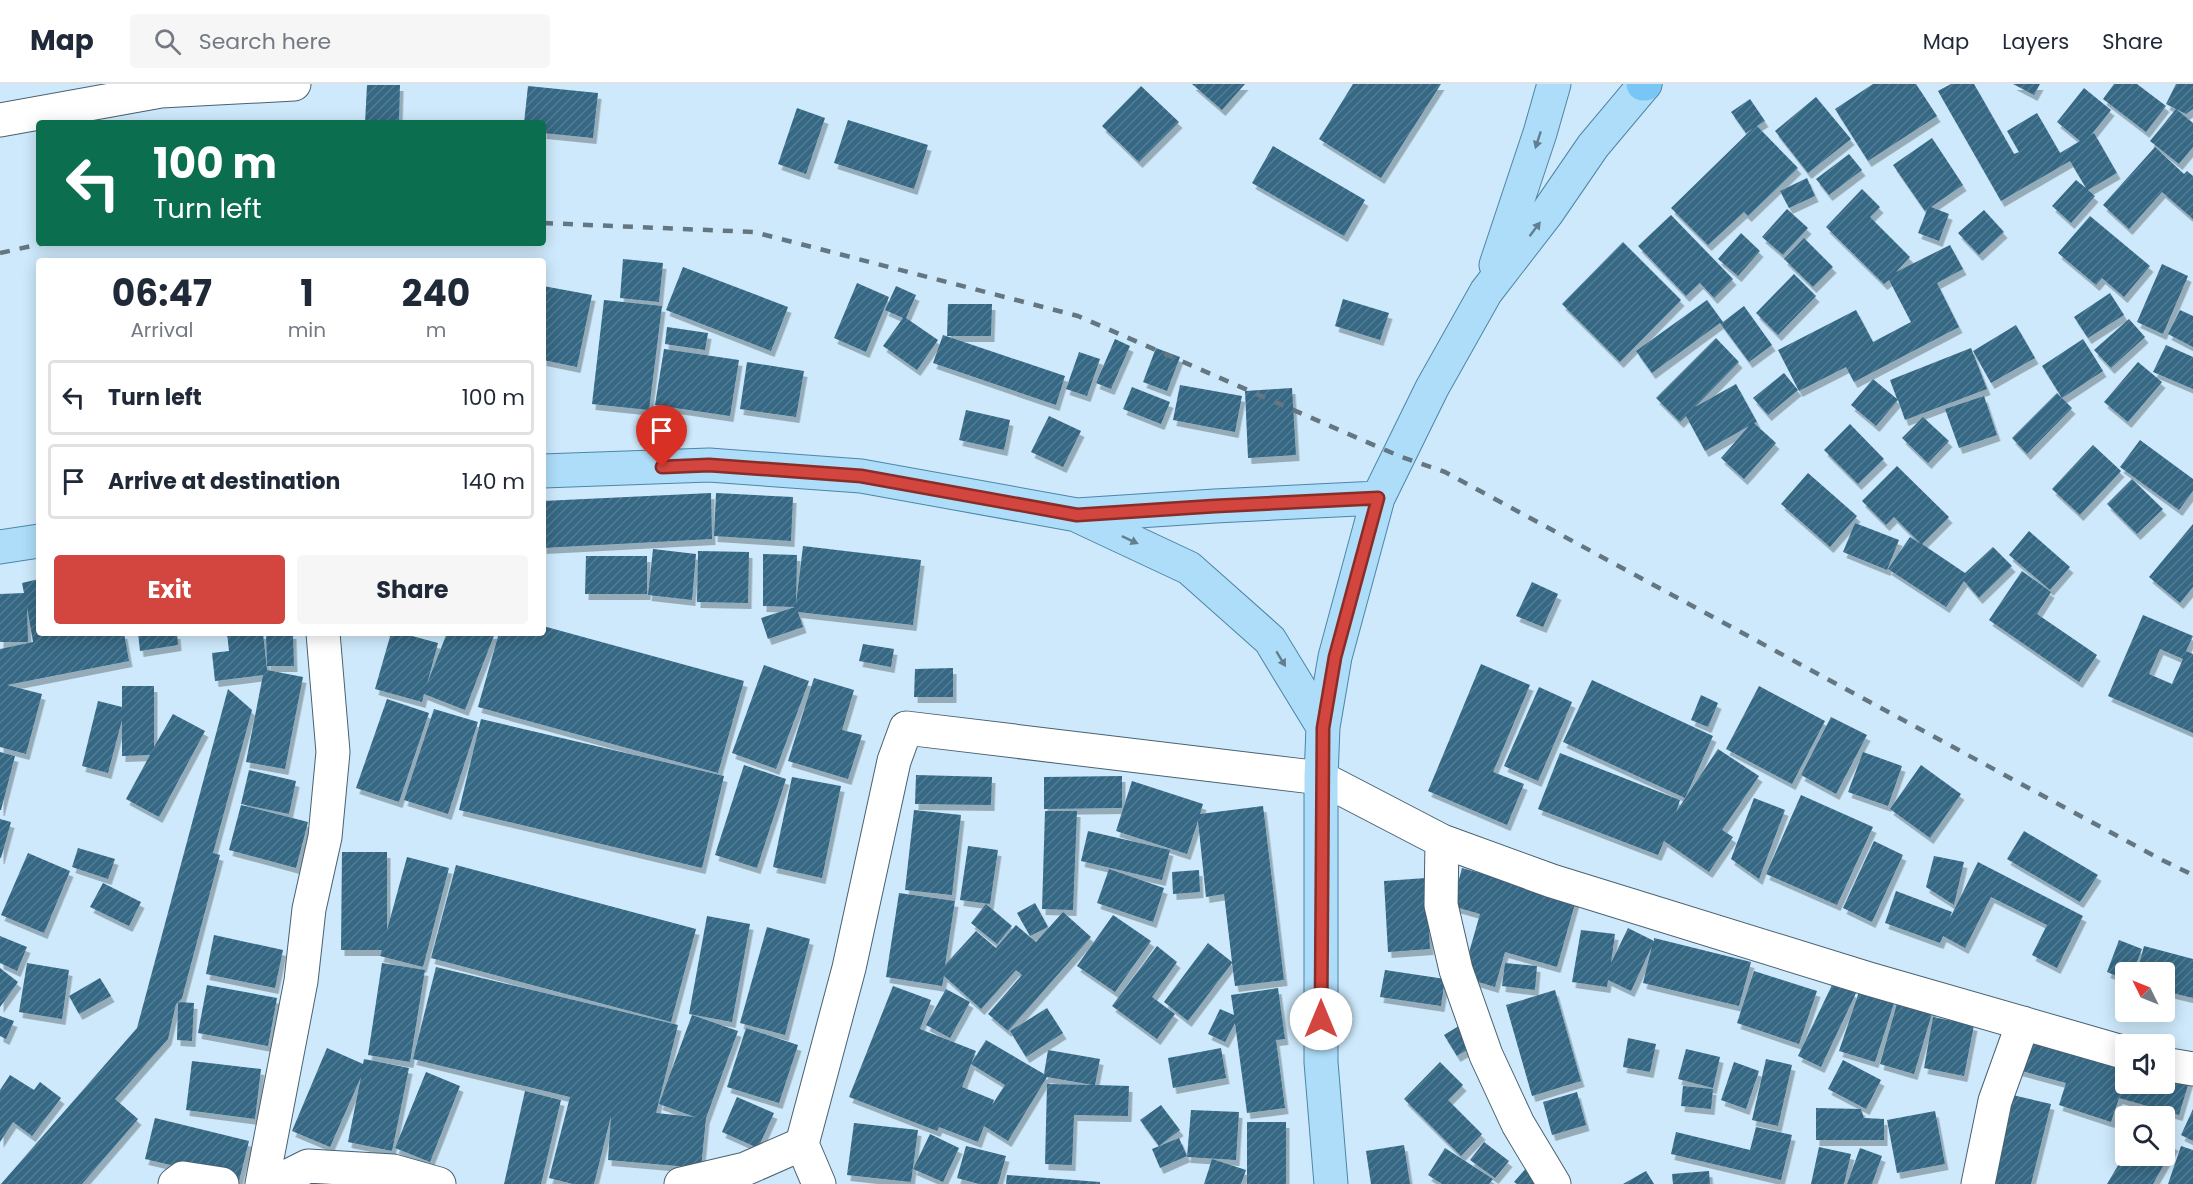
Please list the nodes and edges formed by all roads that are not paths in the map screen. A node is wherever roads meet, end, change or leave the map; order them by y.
1 (294, 84) edge
2 (1554, 84) edge
3 (1645, 84) edge
4 (0, 120) edge
5 (1486, 292) junction
6 (546, 471) edge
7 (1378, 498) junction
8 (1077, 515) junction
9 (36, 541) edge
10 (0, 547) edge
11 (323, 636) edge
12 (1323, 728) junction
13 (1321, 778) junction
14 (1442, 842) junction
15 (2023, 1023) junction
16 (2115, 1050) edge
17 (2175, 1066) edge
18 (2193, 1069) edge
19 (802, 1144) junction
20 (175, 1184) edge
21 (222, 1184) edge
22 (262, 1184) edge
23 (272, 1184) edge
24 (439, 1184) edge
25 (681, 1184) edge
26 (819, 1184) edge
27 (1331, 1184) edge
28 (1554, 1184) edge
29 (1978, 1184) edge

1 - 4 street
2 -> 5 main road
5 -> 3 main road
5 - 7 main road
6 - 8 main road
7 - 8 main road
7 - 12 main road
8 -> 12 main road
9 - 10 main road
11 - 22 street
12 - 13 main road
13 - 14 street
13 - 19 street
13 - 27 main road
14 - 15 street
14 - 28 street
15 - 16 street
15 - 29 street
17 - 18 street
19 - 25 street
19 - 26 street
20 - 21 street
23 - 24 street

